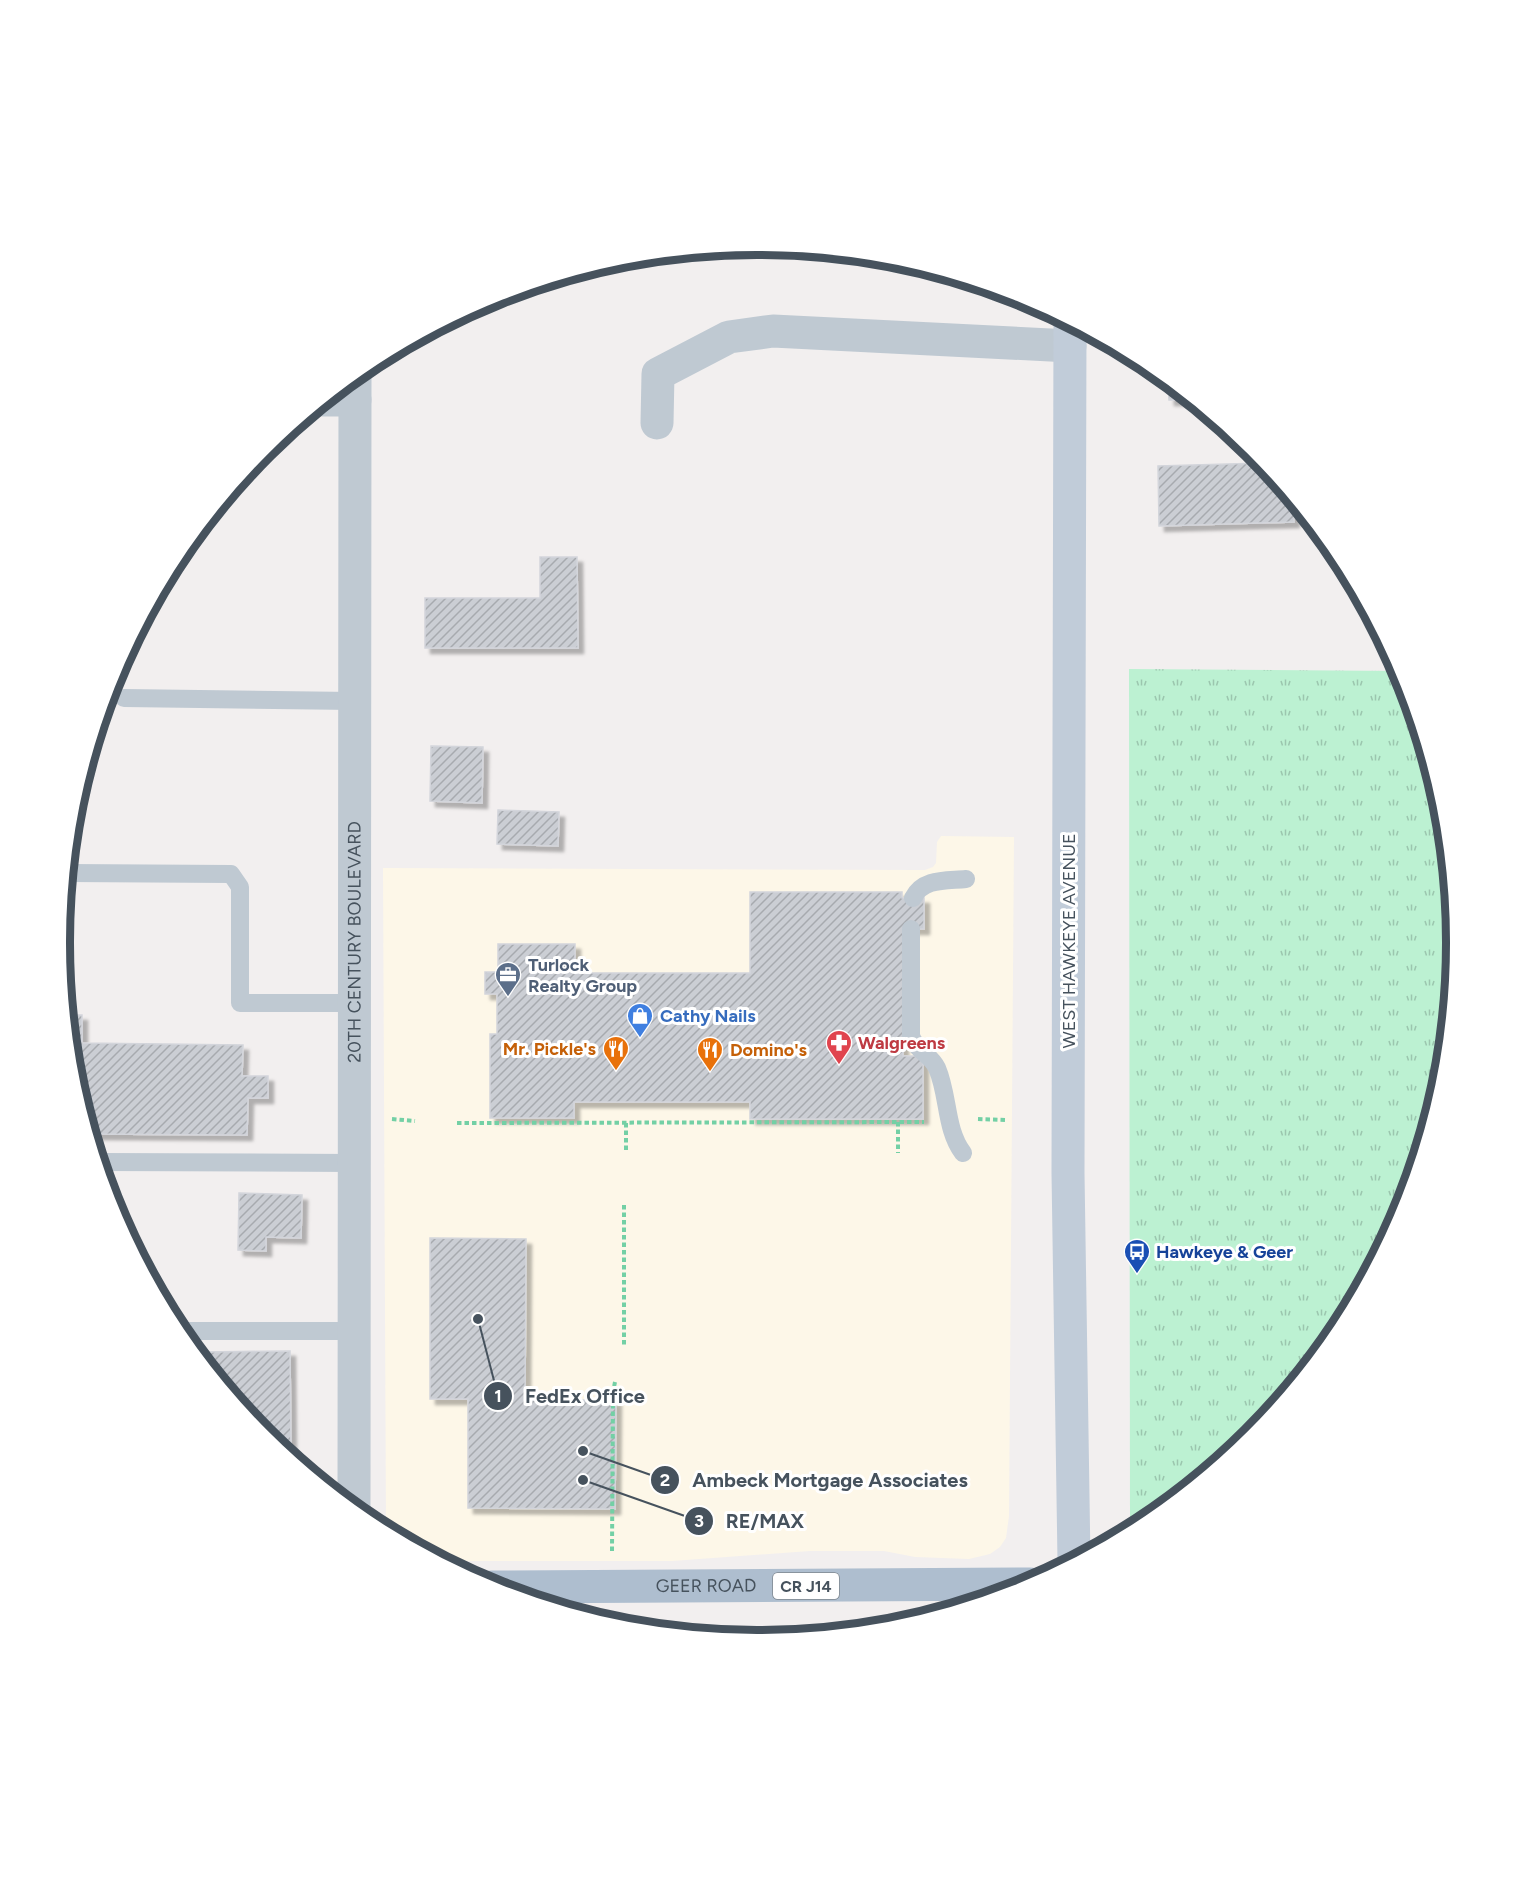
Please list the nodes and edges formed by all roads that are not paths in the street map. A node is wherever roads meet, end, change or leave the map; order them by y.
1 (1070, 333) edge
2 (355, 387) edge
3 (657, 423) dead end
4 (124, 698) dead end
5 (354, 701) junction
6 (74, 873) edge
7 (966, 879) dead end
8 (913, 898) dead end
9 (911, 929) dead end
10 (354, 1003) junction
11 (963, 1153) dead end
12 (107, 1162) edge
13 (354, 1163) junction
14 (353, 1331) junction
15 (192, 1332) edge
16 (354, 1498) edge
17 (1074, 1552) edge
18 (1002, 1584) edge
19 (521, 1587) edge

1 - 3 street
1 - 17 street, WEST HAWKEYE AVENUE
2 - 5 street, 20TH CENTURY BOULEVARD
4 - 5 lane
5 - 10 street, 20TH CENTURY BOULEVARD
6 - 10 lane
7 - 8 lane
9 - 11 lane
10 - 13 street, 20TH CENTURY BOULEVARD
12 - 13 lane
13 - 14 street, 20TH CENTURY BOULEVARD
14 - 15 lane
14 - 16 street, 20TH CENTURY BOULEVARD
18 - 19 main road, GEER ROAD / CR J14

